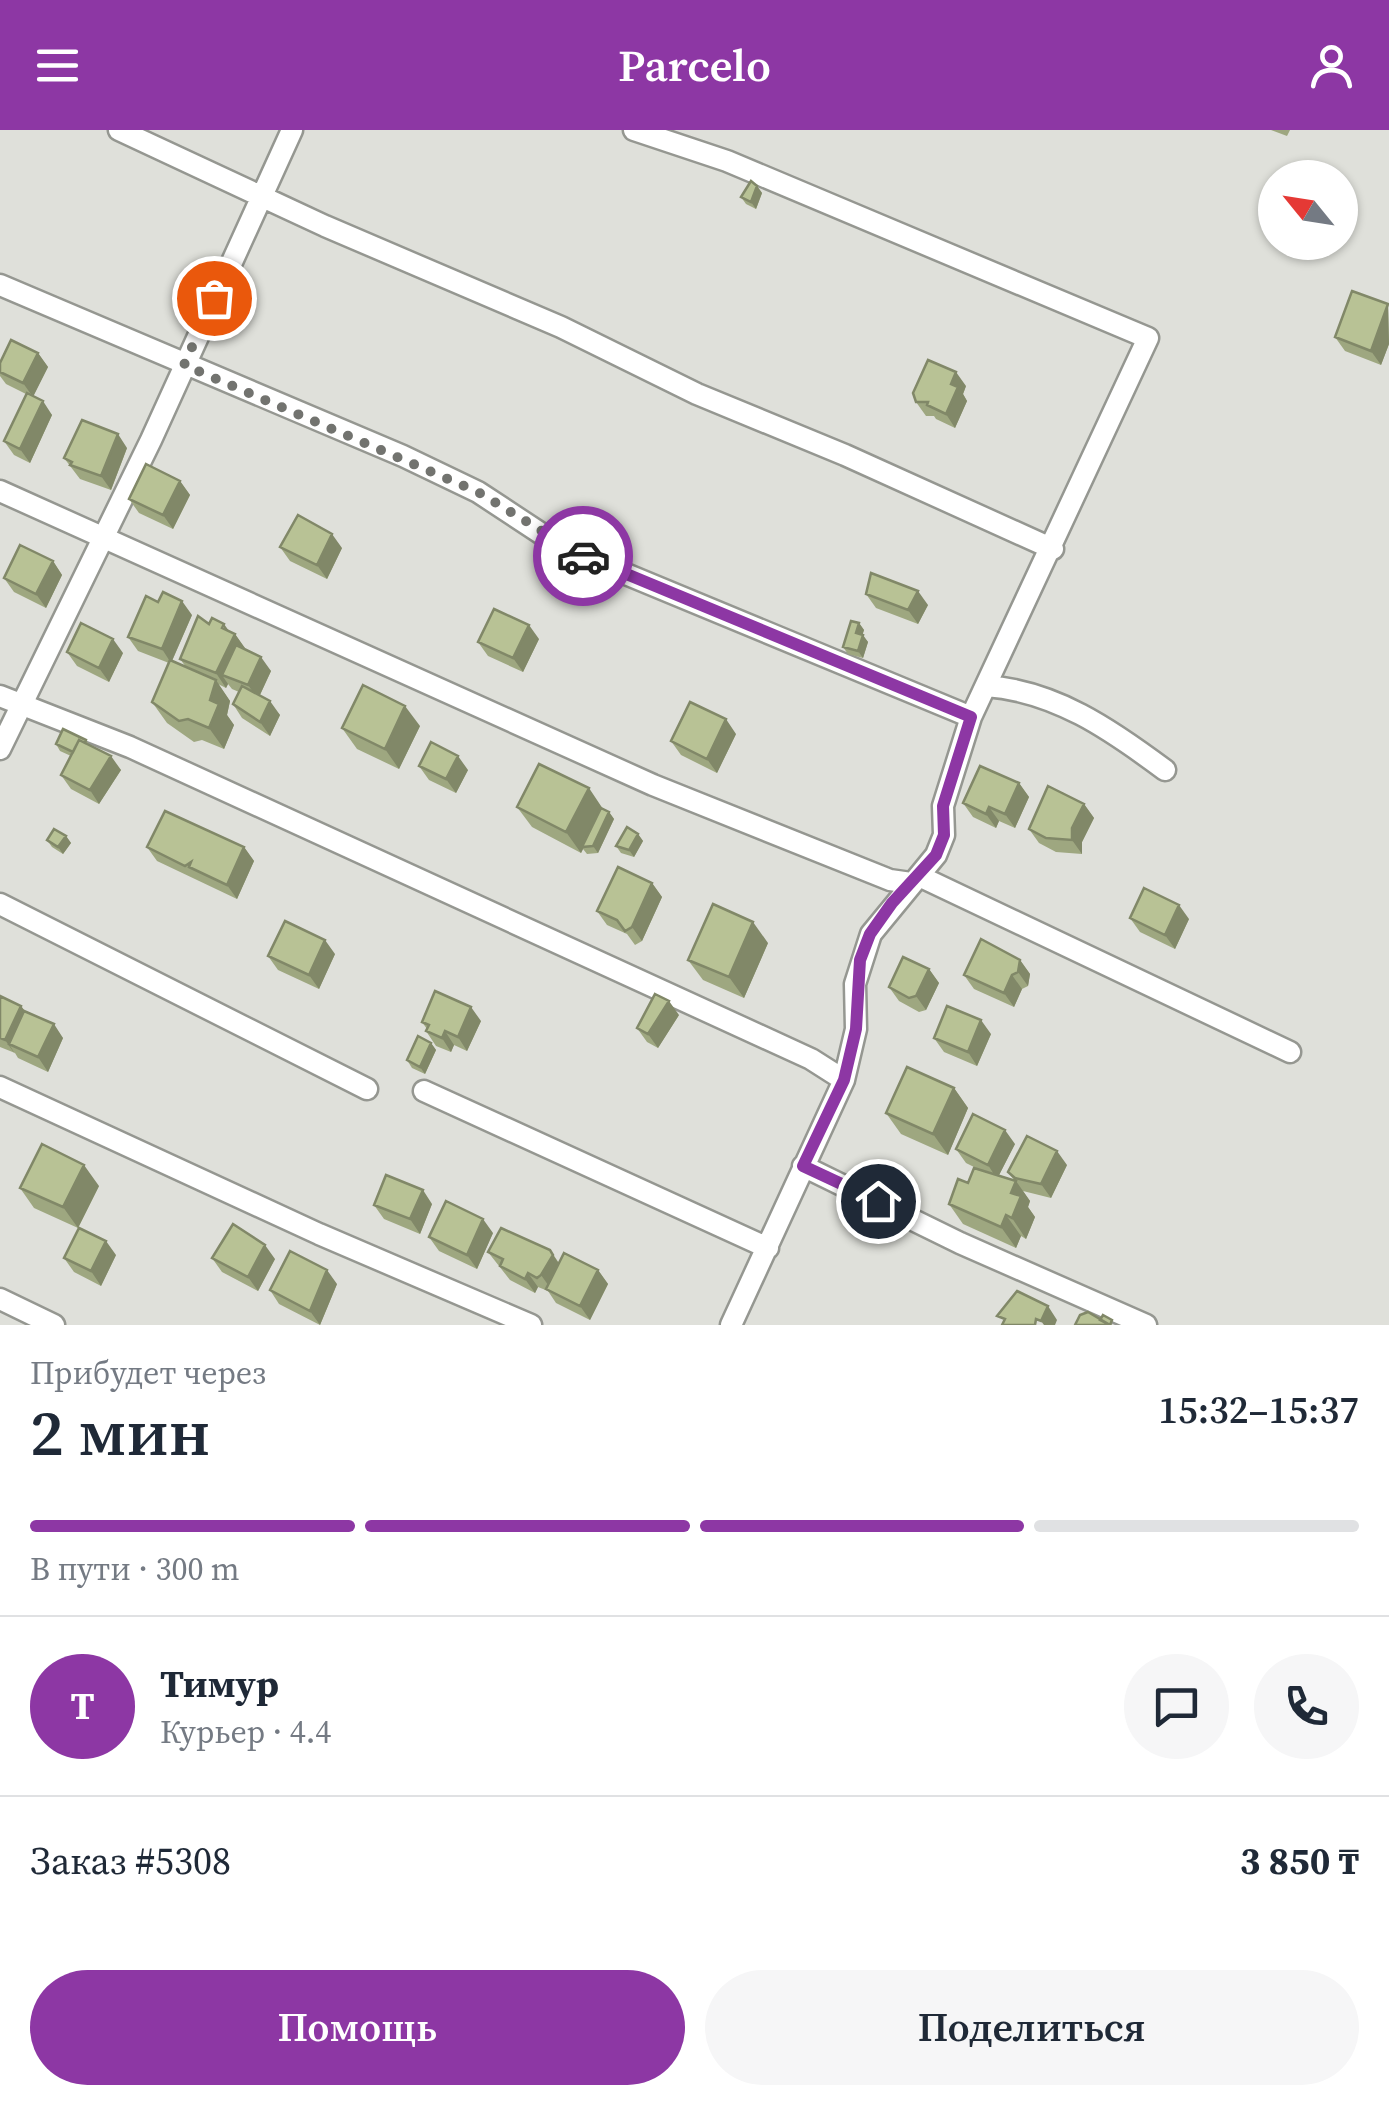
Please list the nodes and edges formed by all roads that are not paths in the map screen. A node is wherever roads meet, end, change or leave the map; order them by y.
1 (119, 130) edge
2 (292, 130) edge
3 (634, 130) edge
4 (260, 196) junction
5 (0, 284) edge
6 (184, 365) junction
7 (0, 491) edge
8 (101, 539) junction
9 (1053, 549) junction
10 (986, 686) junction
11 (0, 696) edge
12 (21, 705) junction
13 (971, 717) junction
14 (0, 749) edge
15 (1165, 770) dead end
16 (915, 879) junction
17 (0, 904) edge
18 (1290, 1052) dead end
19 (844, 1080) junction
20 (0, 1087) edge
21 (367, 1090) dead end
22 (424, 1091) dead end
23 (803, 1166) junction
24 (768, 1248) junction
25 (0, 1299) edge
26 (733, 1324) edge
27 (54, 1325) edge
28 (531, 1325) edge
29 (1146, 1325) edge

1 - 4 street
2 - 4 street
3 - 9 street
4 - 6 street
4 - 9 street
5 - 6 street
6 - 8 street
6 - 13 street
7 - 8 street
8 - 12 street
8 - 16 street
9 - 10 street
10 - 13 street
10 - 15 street
11 - 12 street
12 - 14 street
12 - 19 street
13 - 16 street
16 - 18 street
16 - 19 street
17 - 21 street
19 - 23 street
20 - 28 street
22 - 24 street
23 - 24 street
23 - 29 street
24 - 26 street
25 - 27 street

